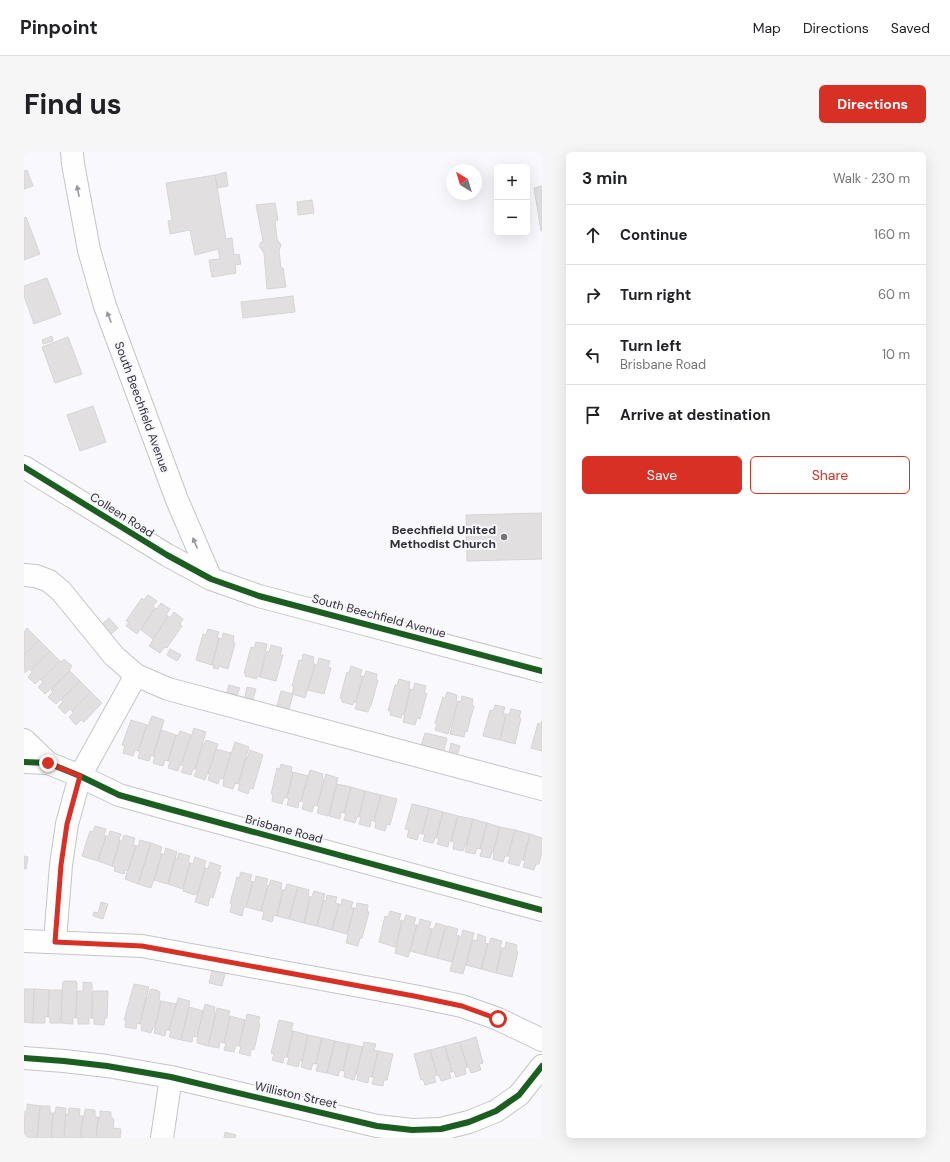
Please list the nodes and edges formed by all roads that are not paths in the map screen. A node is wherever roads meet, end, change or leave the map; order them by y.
1 (72, 152) edge
2 (24, 467) edge
3 (24, 575) edge
4 (211, 579) junction
5 (542, 671) edge
6 (136, 675) junction
7 (24, 740) edge
8 (24, 762) edge
9 (48, 763) junction
10 (80, 776) junction
11 (542, 789) edge
12 (542, 910) edge
13 (24, 940) edge
14 (55, 942) junction
15 (542, 1040) edge
16 (24, 1058) edge
17 (542, 1066) edge
18 (171, 1077) junction
19 (162, 1138) edge

4 -> 1 street, South Beechfield Avenue
2 - 4 street, Colleen Road
3 - 6 street
4 - 5 street, South Beechfield Avenue
6 - 10 street
6 - 11 street
7 - 9 street
8 - 9 street, Brisbane Road
9 - 10 street, Brisbane Road
10 - 12 street, Brisbane Road
10 - 14 street
13 - 14 street
14 - 15 street
16 - 18 street, Williston Street
17 - 18 street, Williston Street
18 - 19 street

